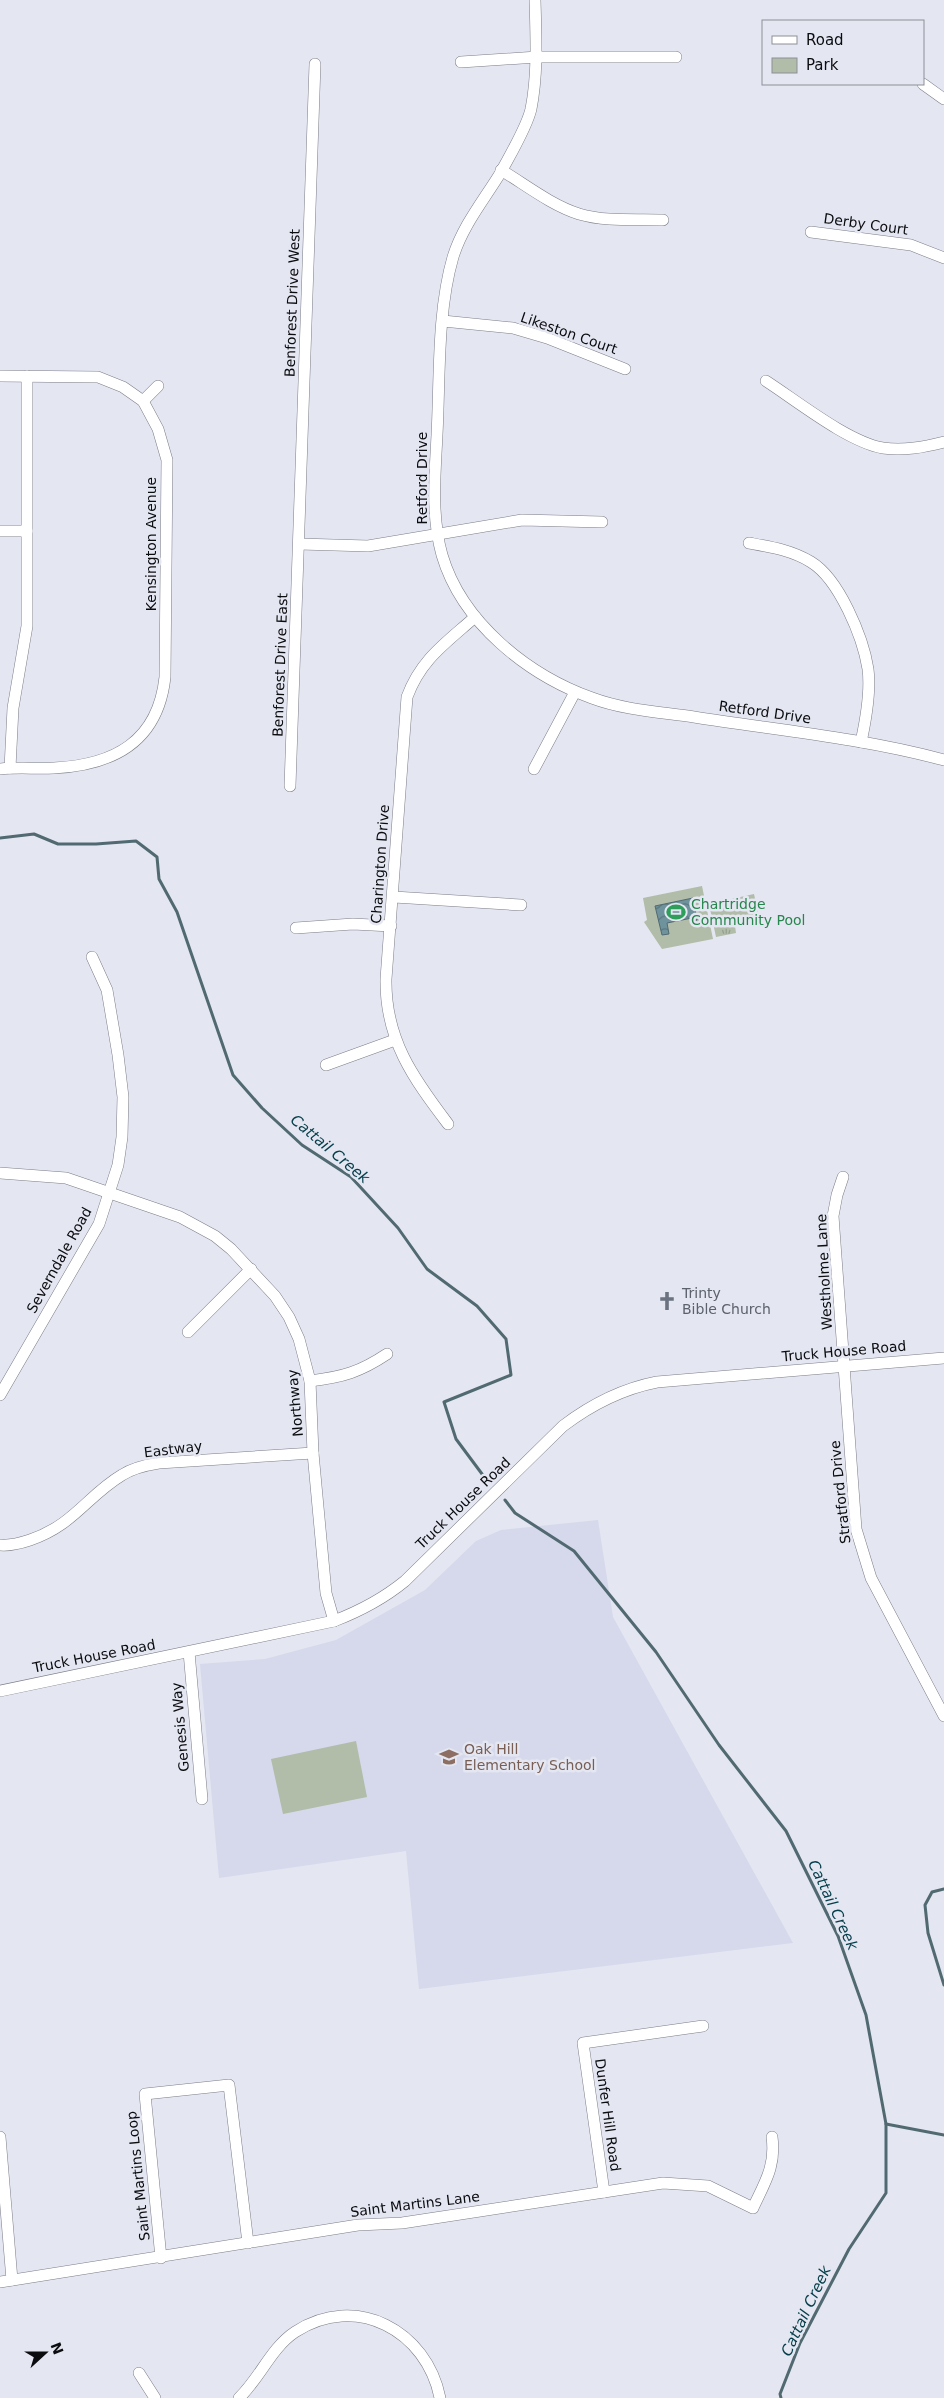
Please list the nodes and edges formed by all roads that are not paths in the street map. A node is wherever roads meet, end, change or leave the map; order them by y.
1 (535, 0) edge
2 (537, 57) junction
3 (676, 58) dead end
4 (461, 62) dead end
5 (315, 64) dead end
6 (924, 85) edge
7 (944, 99) edge
8 (501, 170) junction
9 (663, 220) dead end
10 (811, 232) dead end
11 (944, 258) edge
12 (443, 321) junction
13 (625, 369) dead end
14 (0, 376) edge
15 (27, 376) junction
16 (766, 381) dead end
17 (158, 386) dead end
18 (143, 401) junction
19 (944, 442) edge
20 (602, 522) dead end
21 (0, 531) edge
22 (27, 531) junction
23 (438, 535) junction
24 (749, 543) dead end
25 (300, 544) junction
26 (475, 617) junction
27 (575, 692) junction
28 (862, 742) junction
29 (944, 760) edge
30 (5, 769) edge
31 (534, 769) dead end
32 (290, 786) dead end
33 (394, 897) junction
34 (521, 905) dead end
35 (391, 926) junction
36 (296, 928) dead end
37 (92, 957) dead end
38 (395, 1040) junction
39 (326, 1065) dead end
40 (448, 1124) dead end
41 (0, 1173) edge
42 (843, 1177) dead end
43 (110, 1192) junction
44 (251, 1269) junction
45 (188, 1332) dead end
46 (387, 1354) dead end
47 (944, 1358) edge
48 (845, 1365) junction
49 (310, 1381) junction
50 (0, 1395) edge
51 (313, 1453) junction
52 (0, 1544) edge
53 (334, 1622) junction
54 (188, 1652) junction
55 (0, 1691) edge
56 (944, 1716) edge
57 (202, 1799) dead end
58 (703, 2026) dead end
59 (772, 2136) dead end
60 (0, 2137) edge
61 (604, 2192) junction
62 (248, 2243) junction
63 (162, 2258) junction
64 (12, 2280) junction
65 (0, 2282) edge
66 (139, 2373) dead end
67 (155, 2398) edge
68 (238, 2398) edge
69 (440, 2398) edge

1 - 2 street, Retford Drive
2 - 3 street
2 - 4 street
2 - 8 street, Retford Drive
5 - 25 street, Benforest Drive West
6 - 7 street
8 - 9 street
8 - 12 street, Retford Drive
10 - 11 street, Derby Court
12 - 13 street, Likeston Court
12 - 23 street, Retford Drive
14 - 15 street
15 - 18 street, Kensington Avenue
15 - 22 street
16 - 19 street
17 - 18 street
18 - 30 street, Kensington Avenue
20 - 23 street
21 - 22 street
22 - 30 street
23 - 25 street
23 - 26 street, Retford Drive
24 - 28 street
25 - 32 street, Benforest Drive East
26 - 27 street, Retford Drive
26 - 33 street, Charington Drive
27 - 28 street, Retford Drive
27 - 31 street
28 - 29 street, Retford Drive
33 - 34 street
33 - 35 street, Charington Drive
35 - 36 street
35 - 38 street, Charington Drive
37 - 43 street, Severndale Road
38 - 39 street
38 - 40 street, Charington Drive
41 - 43 street, Northway
42 - 48 street, Westholme Lane
43 - 44 street, Northway
43 - 50 street, Severndale Road
44 - 45 street
44 - 49 street, Northway
46 - 49 street
47 - 48 street, Truck House Road
48 - 53 street, Truck House Road
48 - 56 street, Stratford Drive
49 - 51 street, Northway
51 - 52 street, Eastway
51 - 53 street, Northway
53 - 54 street, Truck House Road
54 - 55 street, Truck House Road
54 - 57 street, Genesis Way
58 - 61 street, Dunfer Hill Road
59 - 61 street, Saint Martins Lane
60 - 64 street
61 - 62 street, Saint Martins Lane
62 - 63 street, Saint Martins Lane
62 - 63 street, Saint Martins Loop
63 - 64 street, Saint Martins Lane
64 - 65 street, Saint Martins Lane
66 - 67 street
68 - 69 street

